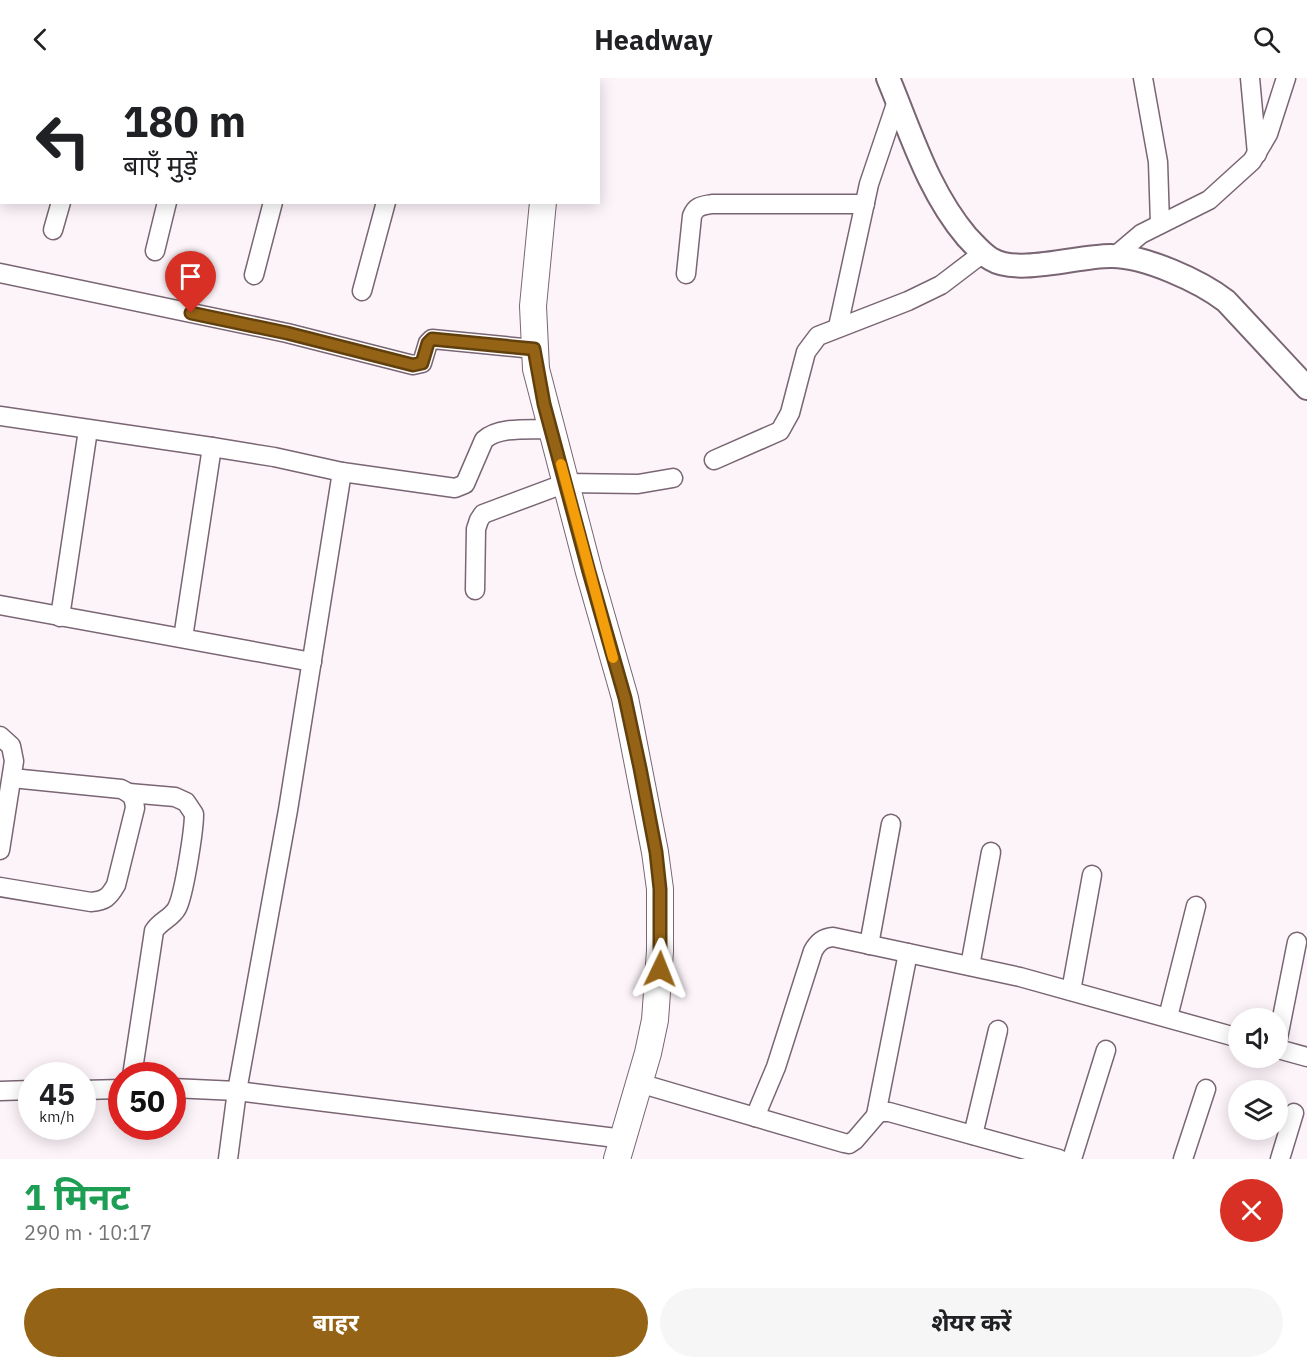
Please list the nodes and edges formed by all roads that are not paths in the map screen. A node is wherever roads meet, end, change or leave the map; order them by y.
1 (888, 78) edge
2 (1143, 78) edge
3 (1250, 78) edge
4 (1286, 78) edge
5 (897, 101) junction
6 (1257, 154) junction
7 (60, 204) edge
8 (167, 204) edge
9 (272, 204) edge
10 (385, 204) edge
11 (543, 204) edge
12 (865, 204) junction
13 (1160, 224) junction
14 (53, 230) dead end
15 (155, 251) dead end
16 (983, 253) junction
17 (1115, 256) junction
18 (0, 273) edge
19 (686, 274) dead end
20 (254, 275) dead end
21 (362, 291) dead end
22 (838, 327) junction
23 (534, 349) junction
24 (1307, 388) edge
25 (0, 416) edge
26 (551, 429) junction
27 (88, 430) junction
28 (212, 447) junction
29 (714, 460) dead end
30 (342, 472) junction
31 (674, 478) dead end
32 (566, 483) junction
33 (475, 590) dead end
34 (0, 605) edge
35 (60, 616) junction
36 (183, 638) junction
37 (312, 662) junction
38 (0, 736) edge
39 (12, 778) junction
40 (129, 793) junction
41 (891, 824) dead end
42 (0, 850) edge
43 (991, 852) dead end
44 (1092, 875) dead end
45 (0, 887) edge
46 (1196, 906) dead end
47 (1298, 942) dead end
48 (869, 945) junction
49 (908, 953) junction
50 (970, 966) junction
51 (1071, 991) junction
52 (1284, 1008) edge
53 (1168, 1017) junction
54 (998, 1030) dead end
55 (1228, 1035) edge
56 (1106, 1050) dead end
57 (1288, 1052) edge
58 (1307, 1057) edge
59 (134, 1062) edge
60 (639, 1083) junction
61 (186, 1089) edge
62 (1206, 1089) dead end
63 (18, 1090) edge
64 (0, 1091) edge
65 (237, 1091) junction
66 (1294, 1113) dead end
67 (876, 1114) junction
68 (755, 1117) junction
69 (973, 1135) junction
70 (621, 1149) edge
71 (228, 1159) edge
72 (1059, 1159) edge
73 (1072, 1159) edge
74 (1183, 1159) edge
75 (1280, 1159) edge

1 - 5 street
2 - 13 street
3 - 6 street
4 - 6 street
5 - 12 street
5 - 16 street
6 - 13 street
7 - 14 street
8 - 15 street
9 - 20 street
10 - 21 street
11 - 23 main road
12 - 19 street
12 - 22 street
13 - 17 street
16 - 17 street
16 - 22 street
17 - 24 street
18 - 23 street
22 - 29 street
23 - 26 main road
25 - 27 street
26 - 30 street
26 - 32 main road
27 - 28 street
27 - 35 street
28 - 30 street
28 - 36 street
30 - 37 street
31 - 32 street
32 - 33 street
32 - 60 main road
34 - 35 street
35 - 36 street
36 - 37 street
37 - 65 street
38 - 39 street
39 - 40 street
39 - 42 street
40 - 45 street
40 - 59 street
41 - 48 street
43 - 50 street
44 - 51 street
46 - 53 street
47 - 52 street
48 - 49 street
48 - 68 street
49 - 50 street
49 - 67 street
50 - 51 street
51 - 53 street
53 - 55 street
54 - 69 street
56 - 73 street
57 - 58 street
60 - 68 street
60 - 70 main road
61 - 65 street
62 - 74 street
63 - 64 street
65 - 70 street
65 - 71 street
66 - 75 street
67 - 68 street
67 - 69 street
69 - 72 street

